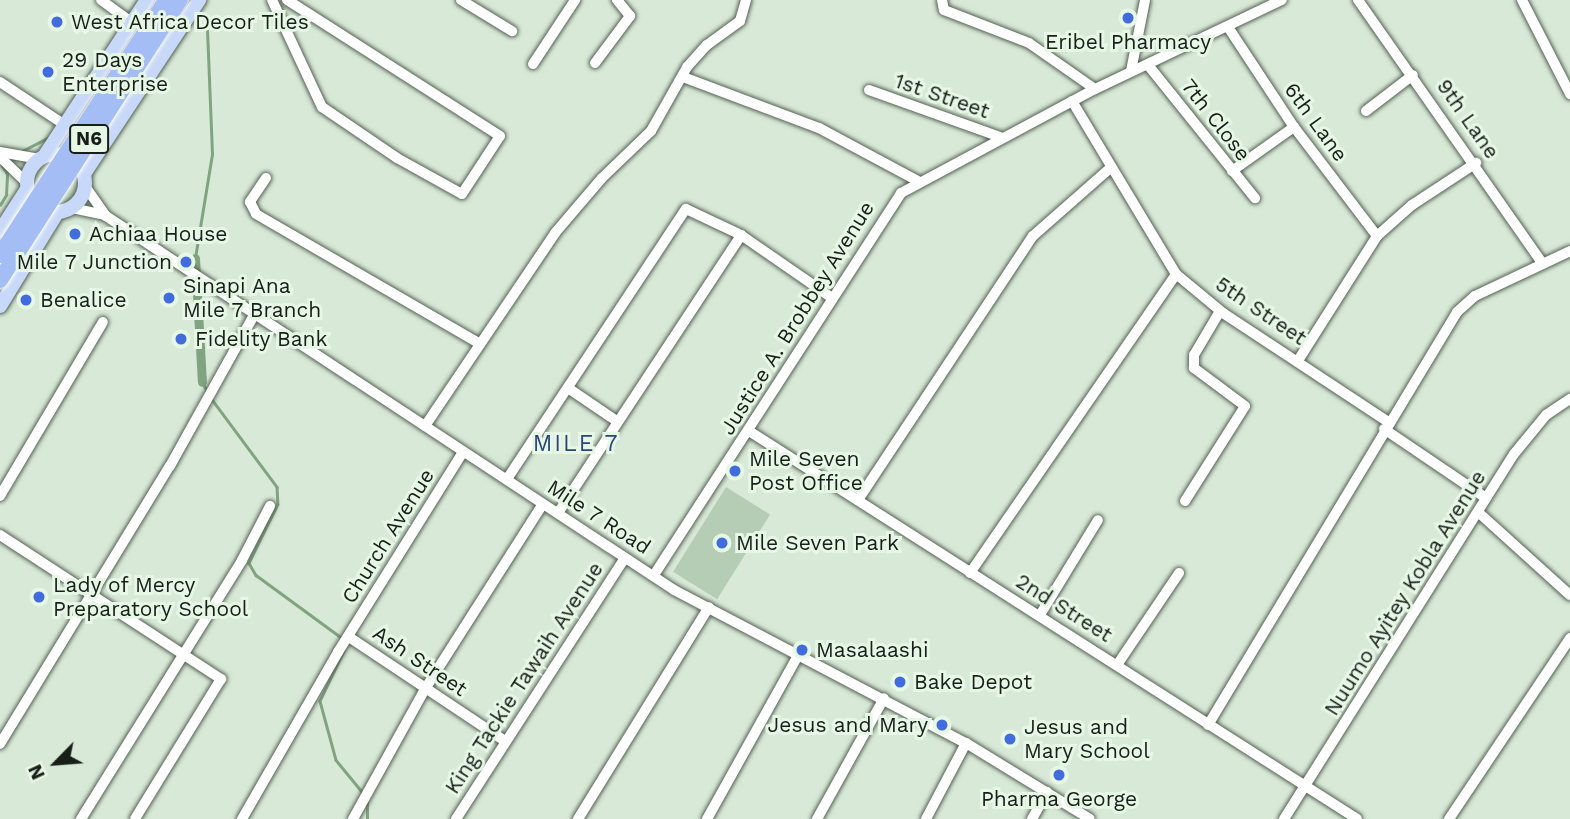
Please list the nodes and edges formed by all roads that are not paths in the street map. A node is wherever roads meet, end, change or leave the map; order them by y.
1 (101, 0) edge
2 (147, 0) edge
3 (166, 0) edge
4 (180, 0) edge
5 (199, 0) edge
6 (272, 0) edge
7 (287, 0) edge
8 (461, 0) edge
9 (575, 0) edge
10 (617, 0) edge
11 (746, 0) edge
12 (942, 0) edge
13 (1145, 0) edge
14 (1282, 0) edge
15 (1358, 0) edge
16 (1522, 0) edge
17 (131, 23) junction
18 (1228, 27) junction
19 (512, 30) dead end
20 (595, 63) dead end
21 (533, 64) dead end
22 (1148, 65) junction
23 (1131, 72) junction
24 (1413, 75) junction
25 (683, 77) junction
26 (0, 82) edge
27 (1094, 89) junction
28 (869, 90) dead end
29 (1570, 94) edge
30 (1072, 101) junction
31 (1366, 110) dead end
32 (65, 125) junction
33 (1294, 127) junction
34 (1003, 138) junction
35 (0, 155) edge
36 (42, 157) junction
37 (1476, 163) junction
38 (1109, 169) junction
39 (1232, 171) junction
40 (266, 178) dead end
41 (85, 180) junction
42 (918, 181) junction
43 (27, 185) junction
44 (1255, 198) dead end
45 (72, 208) junction
46 (57, 213) junction
47 (106, 216) junction
48 (0, 231) edge
49 (741, 234) junction
50 (1377, 236) junction
51 (1570, 251) edge
52 (0, 255) edge
53 (1542, 262) junction
54 (1176, 274) junction
55 (0, 279) edge
56 (832, 298) junction
57 (0, 306) edge
58 (1220, 311) junction
59 (255, 313) junction
60 (103, 322) dead end
61 (480, 344) junction
62 (1299, 359) junction
63 (568, 388) junction
64 (1570, 399) edge
65 (618, 422) junction
66 (1386, 425) junction
67 (425, 426) junction
68 (748, 431) junction
69 (463, 452) junction
70 (507, 480) junction
71 (0, 496) edge
72 (1486, 498) junction
73 (858, 500) junction
74 (1185, 501) dead end
75 (543, 504) junction
76 (270, 506) dead end
77 (1478, 512) junction
78 (558, 513) junction
79 (1098, 520) dead end
80 (0, 535) edge
81 (625, 558) junction
82 (970, 573) junction
83 (1178, 573) dead end
84 (654, 575) junction
85 (90, 592) junction
86 (1570, 595) edge
87 (709, 607) junction
88 (1040, 615) junction
89 (1570, 638) edge
90 (347, 639) junction
91 (184, 654) junction
92 (799, 654) junction
93 (1117, 665) junction
94 (425, 689) junction
95 (884, 698) junction
96 (1208, 725) junction
97 (505, 741) junction
98 (966, 743) junction
99 (0, 744) edge
100 (1305, 786) junction
101 (1047, 792) junction
102 (81, 819) edge
103 (135, 819) edge
104 (242, 819) edge
105 (353, 819) edge
106 (456, 819) edge
107 (578, 819) edge
108 (707, 819) edge
109 (817, 819) edge
110 (926, 819) edge
111 (1032, 819) edge
112 (1090, 819) edge
113 (1284, 819) edge
114 (1357, 819) edge
115 (1450, 819) edge

1 - 17 street
2 - 17 main road
3 - 52 highway, N6, bridge
4 - 55 highway, N6, bridge
5 - 41 main road
6 - 7 street
8 - 19 street
9 - 21 street
10 - 20 street
11 - 25 street
12 - 27 street
13 - 23 street
14 - 18 street, Justice A. Brobbey Avenue
15 - 24 street, 9th Lane
16 - 29 street
17 - 32 main road
18 - 22 street, Justice A. Brobbey Avenue
18 - 33 street, 6th Lane
22 - 23 street, Justice A. Brobbey Avenue
22 - 39 street, 7th Close
23 - 27 street, Justice A. Brobbey Avenue
24 - 31 street
24 - 37 street, 9th Lane
25 - 42 street
25 - 61 street
26 - 32 street
27 - 30 street, Justice A. Brobbey Avenue
28 - 34 street, 1st Street
30 - 34 street, Justice A. Brobbey Avenue
30 - 38 street, 5th Street
32 - 36 main road
33 - 39 street
33 - 50 street, 6th Lane
34 - 42 street, Justice A. Brobbey Avenue
35 - 36 street
35 - 43 street
36 - 41 main road
36 - 43 main road
37 - 50 street
37 - 53 street, 9th Lane
38 - 54 street, 5th Street
38 - 73 street
39 - 44 street, 7th Close
40 - 61 street
41 - 45 main road
41 - 47 street
42 - 56 street, Justice A. Brobbey Avenue
43 - 46 main road
43 - 48 main road
45 - 46 main road
45 - 47 street
46 - 57 main road
47 - 59 street, Mile 7 Road
49 - 56 street
49 - 63 street
49 - 65 street
50 - 62 street
51 - 53 street
53 - 66 street
54 - 58 street, 5th Street
54 - 82 street
56 - 68 street, Justice A. Brobbey Avenue
58 - 62 street, 5th Street
58 - 74 street
59 - 67 street, Mile 7 Road
59 - 85 street
60 - 71 street
61 - 67 street
62 - 66 street, 5th Street
63 - 65 street
63 - 70 street
64 - 72 street, Nuumo Ayitey Kobla Avenue
65 - 78 street
66 - 72 street, 5th Street
66 - 96 street
67 - 69 street, Mile 7 Road
68 - 73 street, 2nd Street
68 - 84 street, Justice A. Brobbey Avenue
69 - 70 street, Mile 7 Road
69 - 90 street, Church Avenue
70 - 75 street, Mile 7 Road
72 - 77 street, Nuumo Ayitey Kobla Avenue
73 - 82 street, 2nd Street
75 - 78 street, Mile 7 Road
75 - 94 street
76 - 91 street
77 - 86 street
77 - 100 street, Nuumo Ayitey Kobla Avenue
78 - 81 street, Mile 7 Road
79 - 88 street
80 - 85 street
81 - 84 street, Mile 7 Road
81 - 97 street, King Tackie Tawaih Avenue
82 - 88 street, 2nd Street
83 - 93 street
84 - 87 street, Mile 7 Road
85 - 91 street
85 - 99 street
87 - 92 street, Mile 7 Road
87 - 107 street
88 - 93 street, 2nd Street
89 - 115 street
90 - 94 street, Ash Street
90 - 104 street, Church Avenue
91 - 102 street
91 - 103 street
92 - 95 street, Mile 7 Road
92 - 108 street
93 - 96 street, 2nd Street
94 - 97 street, Ash Street
94 - 105 street
95 - 98 street, Mile 7 Road
95 - 109 street
96 - 100 street, 2nd Street
97 - 106 street, King Tackie Tawaih Avenue
98 - 101 street, Mile 7 Road
98 - 110 street
100 - 113 street, Nuumo Ayitey Kobla Avenue
100 - 114 street, 2nd Street
101 - 111 street
101 - 112 street, Mile 7 Road

